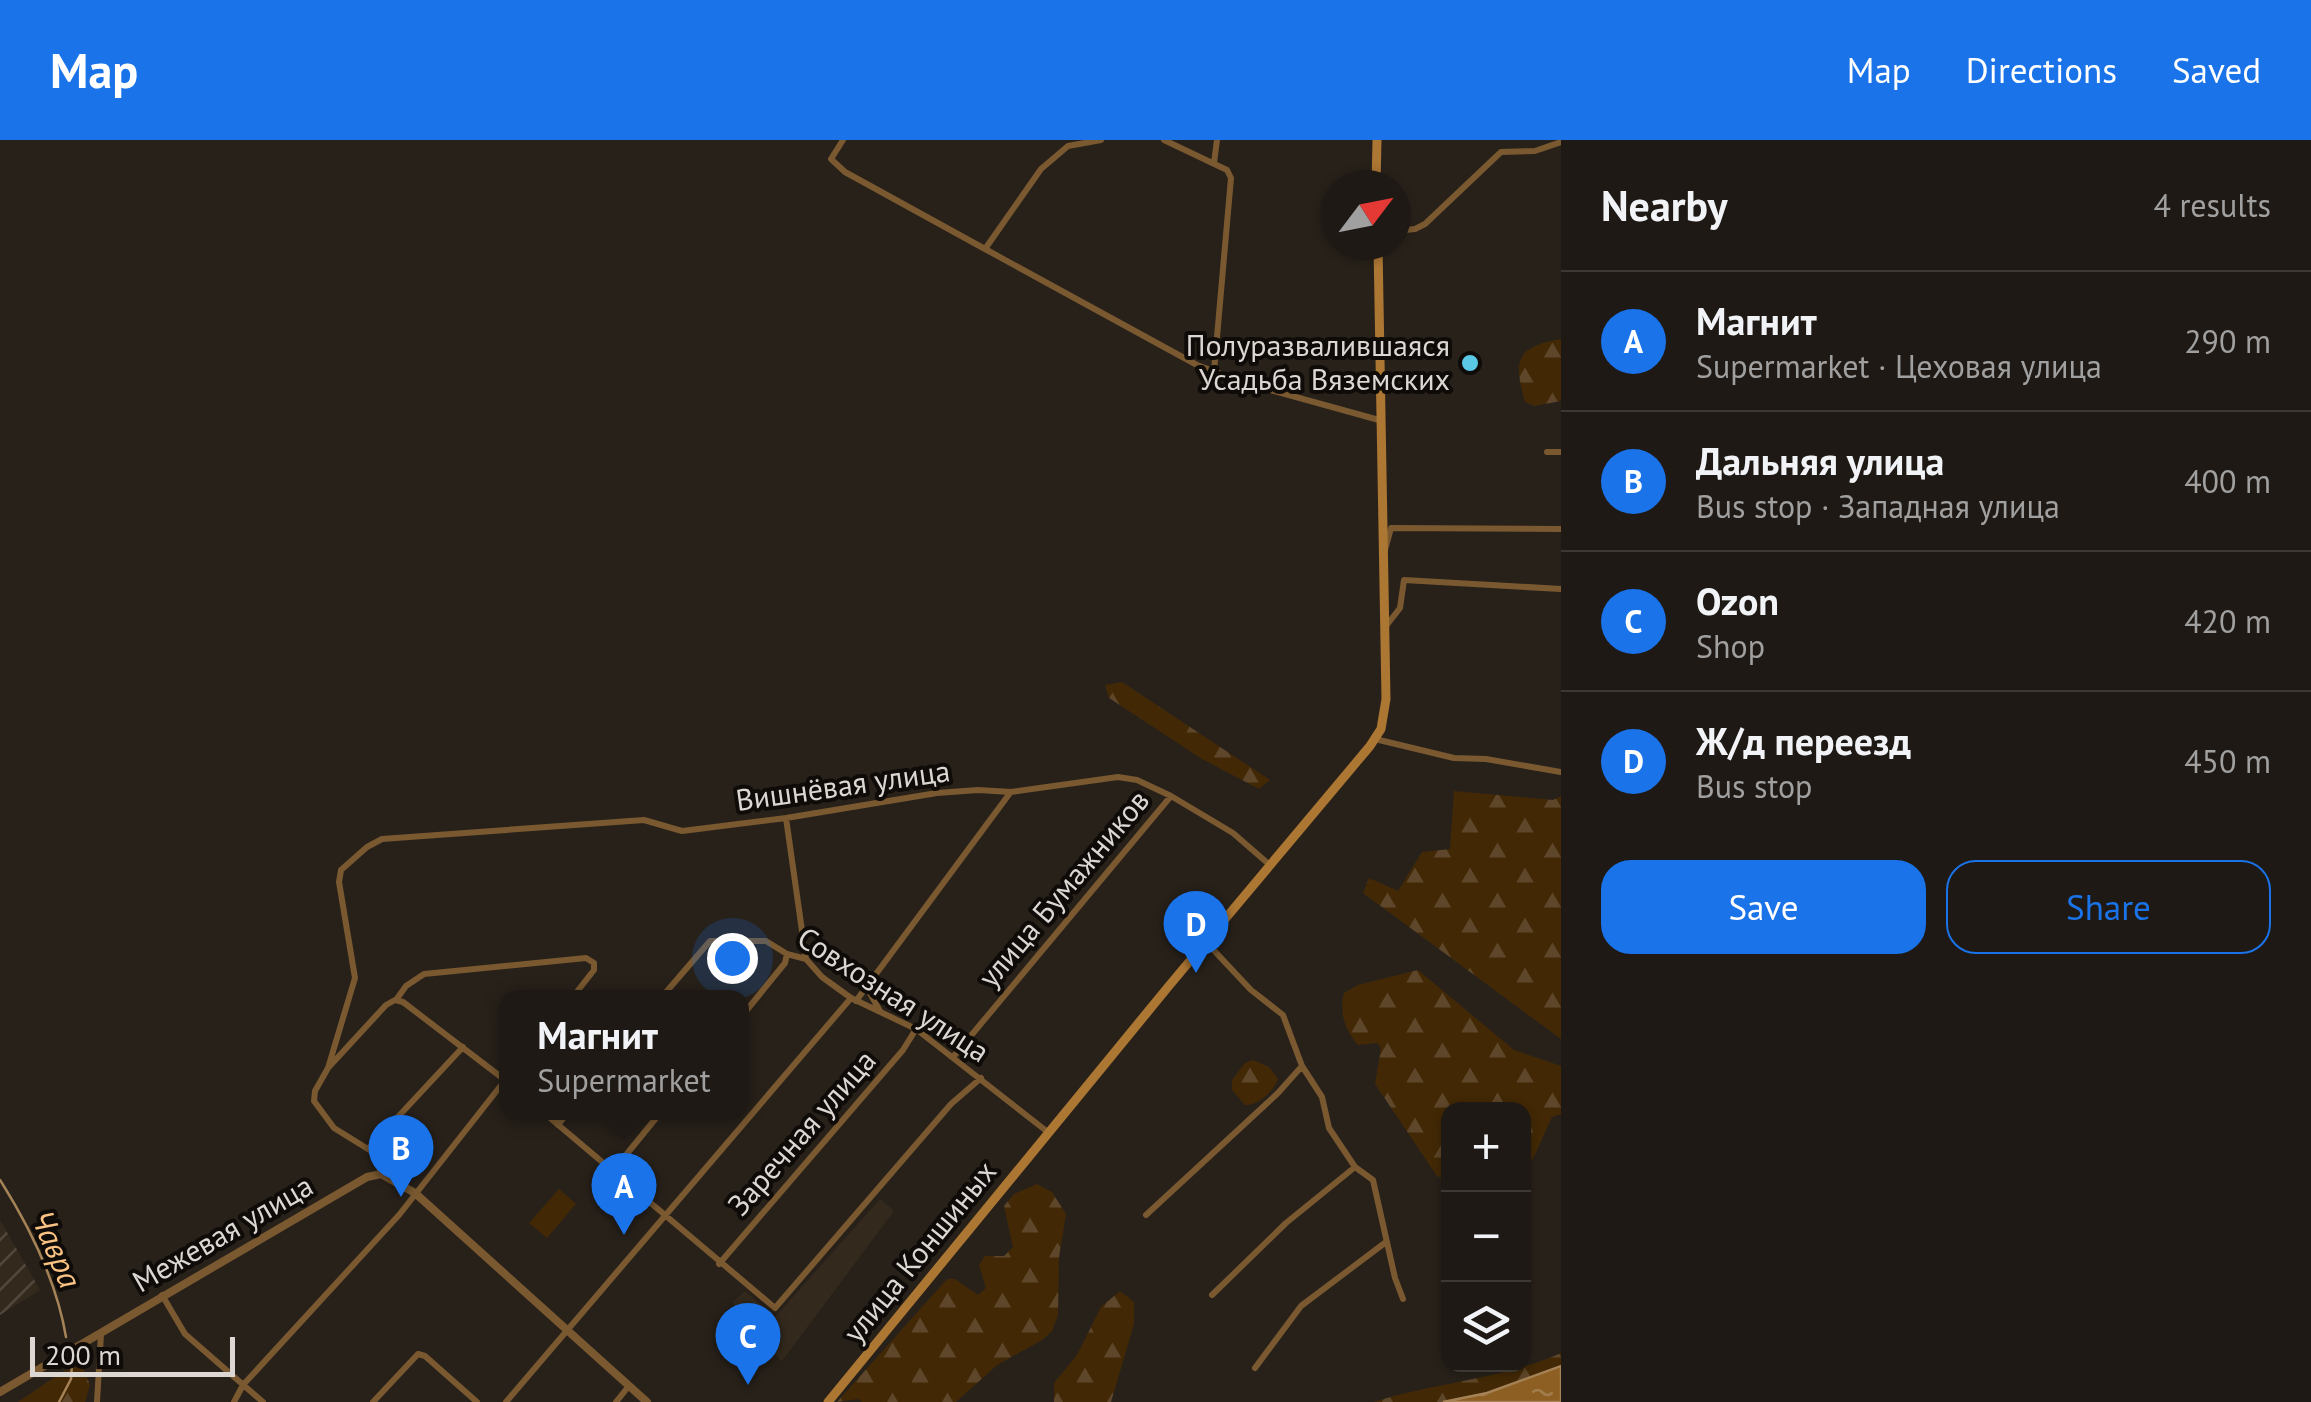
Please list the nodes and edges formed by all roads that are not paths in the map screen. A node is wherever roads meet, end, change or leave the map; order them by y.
1 (844, 140) edge
2 (1102, 140) edge
3 (1164, 140) edge
4 (1218, 140) edge
5 (1377, 140) edge
6 (1561, 142) edge
7 (1214, 163) junction
8 (1376, 170) edge
9 (1411, 229) edge
10 (986, 250) junction
11 (1378, 260) edge
12 (1214, 372) junction
13 (1380, 420) junction
14 (1547, 452) dead end
15 (1561, 452) edge
16 (1561, 529) edge
17 (1384, 552) junction
18 (1561, 589) edge
19 (1386, 626) junction
20 (1375, 739) junction
21 (1561, 772) edge
22 (1011, 792) junction
23 (1172, 796) junction
24 (786, 818) junction
25 (1272, 867) junction
26 (1206, 942) junction
27 (786, 954) junction
28 (806, 959) junction
29 (867, 986) junction
30 (578, 990) edge
31 (668, 990) edge
32 (854, 999) junction
33 (399, 1001) junction
34 (749, 1007) edge
35 (881, 1013) junction
36 (916, 1029) junction
37 (463, 1047) junction
38 (954, 1057) junction
39 (1302, 1066) junction
40 (328, 1068) junction
41 (499, 1075) edge
42 (981, 1078) junction
43 (499, 1090) edge
44 (553, 1120) edge
45 (561, 1120) edge
46 (654, 1120) edge
47 (558, 1124) junction
48 (1049, 1132) junction
49 (370, 1148) junction
50 (1355, 1167) junction
51 (612, 1172) junction
52 (381, 1174) junction
53 (415, 1193) junction
54 (1146, 1215) dead end
55 (664, 1218) junction
56 (1386, 1242) junction
57 (719, 1264) junction
58 (162, 1294) junction
59 (1212, 1294) dead end
60 (1403, 1299) dead end
61 (566, 1330) junction
62 (102, 1331) junction
63 (1256, 1368) dead end
64 (243, 1385) junction
65 (628, 1387) junction
66 (0, 1392) edge
67 (97, 1402) edge
68 (234, 1402) edge
69 (262, 1402) edge
70 (373, 1402) edge
71 (477, 1402) edge
72 (506, 1402) edge
73 (616, 1402) edge
74 (647, 1402) edge
75 (828, 1402) edge

1 - 10 street
2 - 10 street
3 - 7 street
4 - 7 street
5 - 8 main road
6 - 9 street
7 - 12 street
10 - 12 street
11 - 13 main road
12 - 13 street
13 - 17 main road
14 - 15 street
16 - 17 street
17 - 19 main road
18 - 19 street
19 - 20 main road
20 - 21 street
20 - 25 main road, улица Коншиных
22 - 23 street, Вишнёвая улица
22 - 24 street, Вишнёвая улица
22 - 29 street
23 - 25 street, Вишнёвая улица
23 - 38 street, улица Бумажников
24 - 28 street
24 - 40 street, Вишнёвая улица
25 - 26 main road, улица Коншиных
26 - 39 street
26 - 48 main road, улица Коншиных
27 - 28 street, Совхозная улица
27 - 31 street, Совхозная улица
27 - 34 street
28 - 32 street, Совхозная улица
29 - 32 street
29 - 35 street
30 - 33 street
32 - 35 street, Совхозная улица
32 - 55 street
33 - 37 street
33 - 40 street
35 - 36 street, Совхозная улица
36 - 38 street, Совхозная улица
36 - 57 street, Заречная улица
37 - 41 street
37 - 49 street
38 - 42 street, Совхозная улица
39 - 50 street
39 - 54 street
40 - 49 street
42 - 48 street, Совхозная улица
42 - 57 street
43 - 53 street
44 - 47 street
45 - 47 street
46 - 51 street
47 - 51 street
48 - 75 main road, улица Коншиных
49 - 52 street
50 - 56 street
50 - 59 street
51 - 55 street
52 - 53 street
52 - 58 street, Межевая улица
53 - 61 street
53 - 64 street
55 - 57 street
55 - 61 street
56 - 60 street
56 - 63 street
58 - 62 street, Межевая улица
58 - 64 street
61 - 65 street
61 - 72 street
62 - 66 street, Межевая улица
62 - 67 street
64 - 68 street
64 - 69 street
65 - 73 street
65 - 74 street
70 - 71 street

